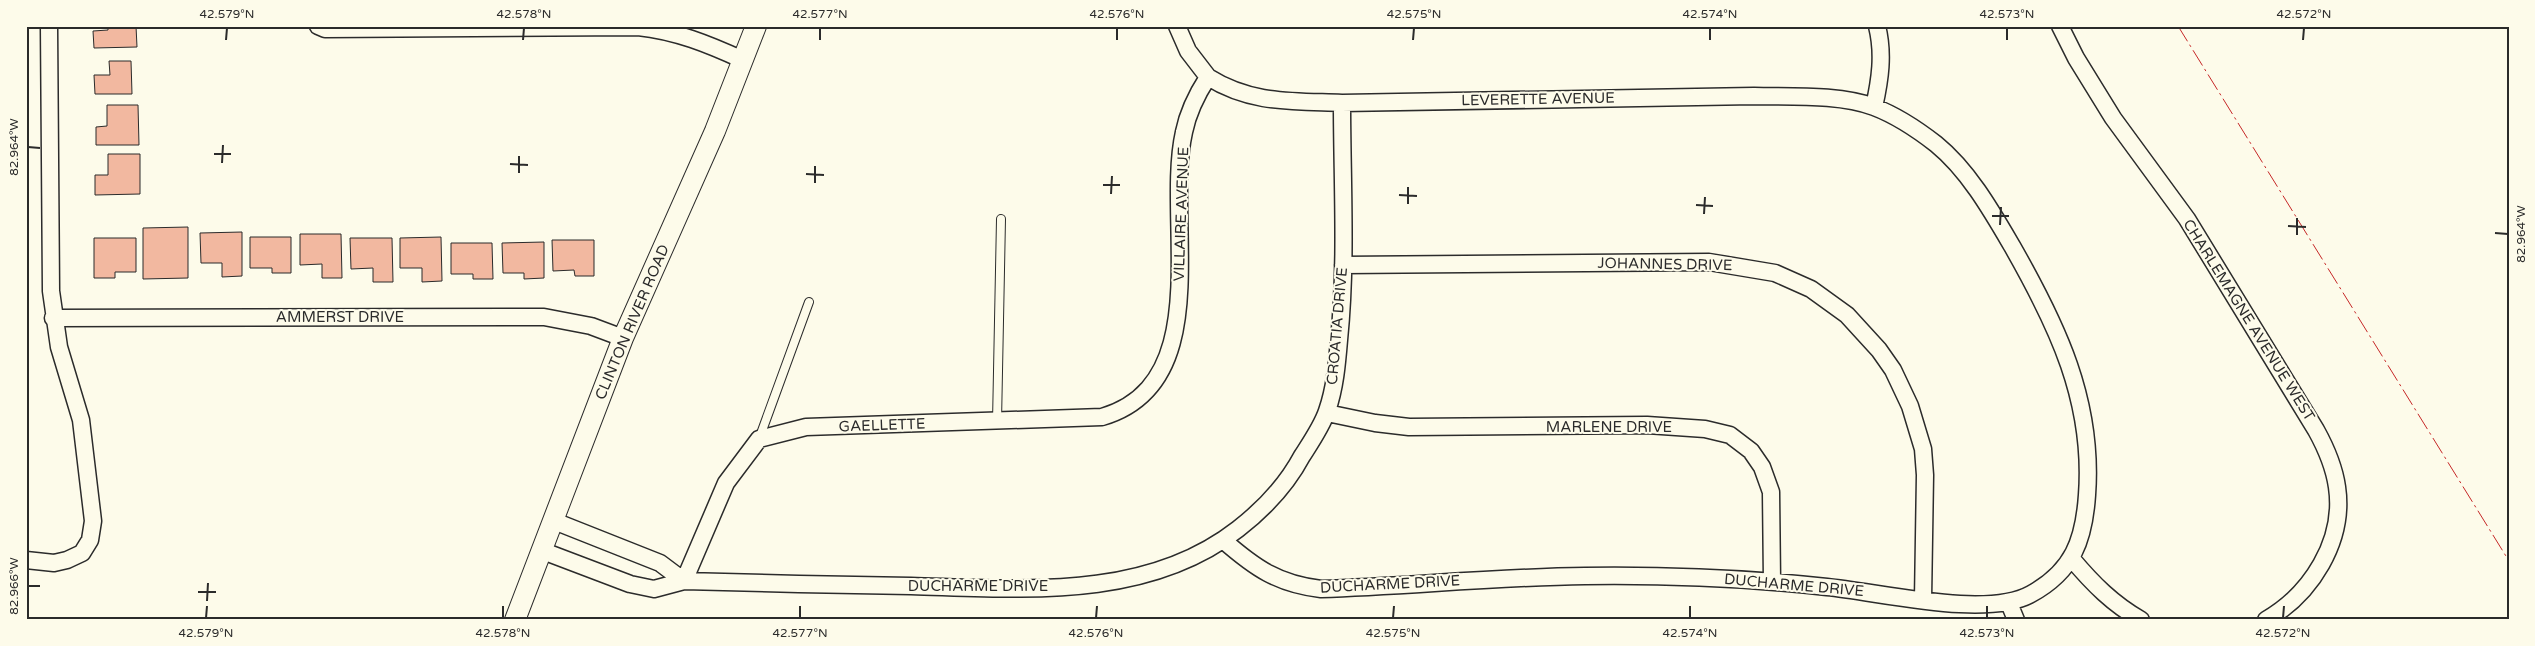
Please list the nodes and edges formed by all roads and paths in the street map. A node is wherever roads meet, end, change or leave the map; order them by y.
1 (49, 26) edge
2 (318, 26) edge
3 (756, 26) edge
4 (1177, 26) edge
5 (1877, 26) edge
6 (2060, 26) edge
7 (743, 60) junction
8 (1208, 77) junction
9 (1342, 103) junction
10 (1874, 107) junction
11 (1001, 219) dead end
12 (1343, 265) junction
13 (809, 302) dead end
14 (53, 318) junction
15 (623, 338) junction
16 (1155, 381) joint
17 (1327, 413) junction
18 (997, 422) junction
19 (759, 439) junction
20 (554, 521) junction
21 (1224, 540) junction
22 (543, 551) junction
23 (2072, 559) junction
24 (26, 560) edge
25 (684, 581) junction
26 (1772, 581) junction
27 (1922, 600) junction
28 (2009, 603) junction
29 (2132, 617) edge
30 (515, 620) edge
31 (2016, 620) edge
32 (2266, 620) edge

1 - 14 street
2 - 7 street
3 - 7 street, CLINTON RIVER ROAD
4 - 8 street
5 - 10 street
6 - 32 street, CHARLEMAGNE AVENUE WEST
7 - 15 street, CLINTON RIVER ROAD
8 - 9 street, LEVERETTE AVENUE
8 - 16 street, VILLAIRE AVENUE
9 - 10 street, LEVERETTE AVENUE
9 - 12 street, CROATIA DRIVE
10 - 23 street
11 - 18 lane
12 - 17 street, CROATIA DRIVE
12 - 27 street, JOHANNES DRIVE
13 - 19 lane
14 - 15 street, AMMERST DRIVE
14 - 24 street
15 - 20 street, CLINTON RIVER ROAD
16 - 18 street, GAELLETTE
17 - 21 street, CROATIA DRIVE
17 - 26 street, MARLENE DRIVE
18 - 19 street, GAELLETTE
19 - 25 street
20 - 22 street, CLINTON RIVER ROAD
20 - 25 street
21 - 25 street, DUCHARME DRIVE
21 - 26 street, DUCHARME DRIVE
22 - 25 street, DUCHARME DRIVE
22 - 30 street, CLINTON RIVER ROAD
23 - 28 street, DUCHARME DRIVE
23 - 29 street
26 - 27 street, DUCHARME DRIVE
27 - 28 street, DUCHARME DRIVE
28 - 31 street

